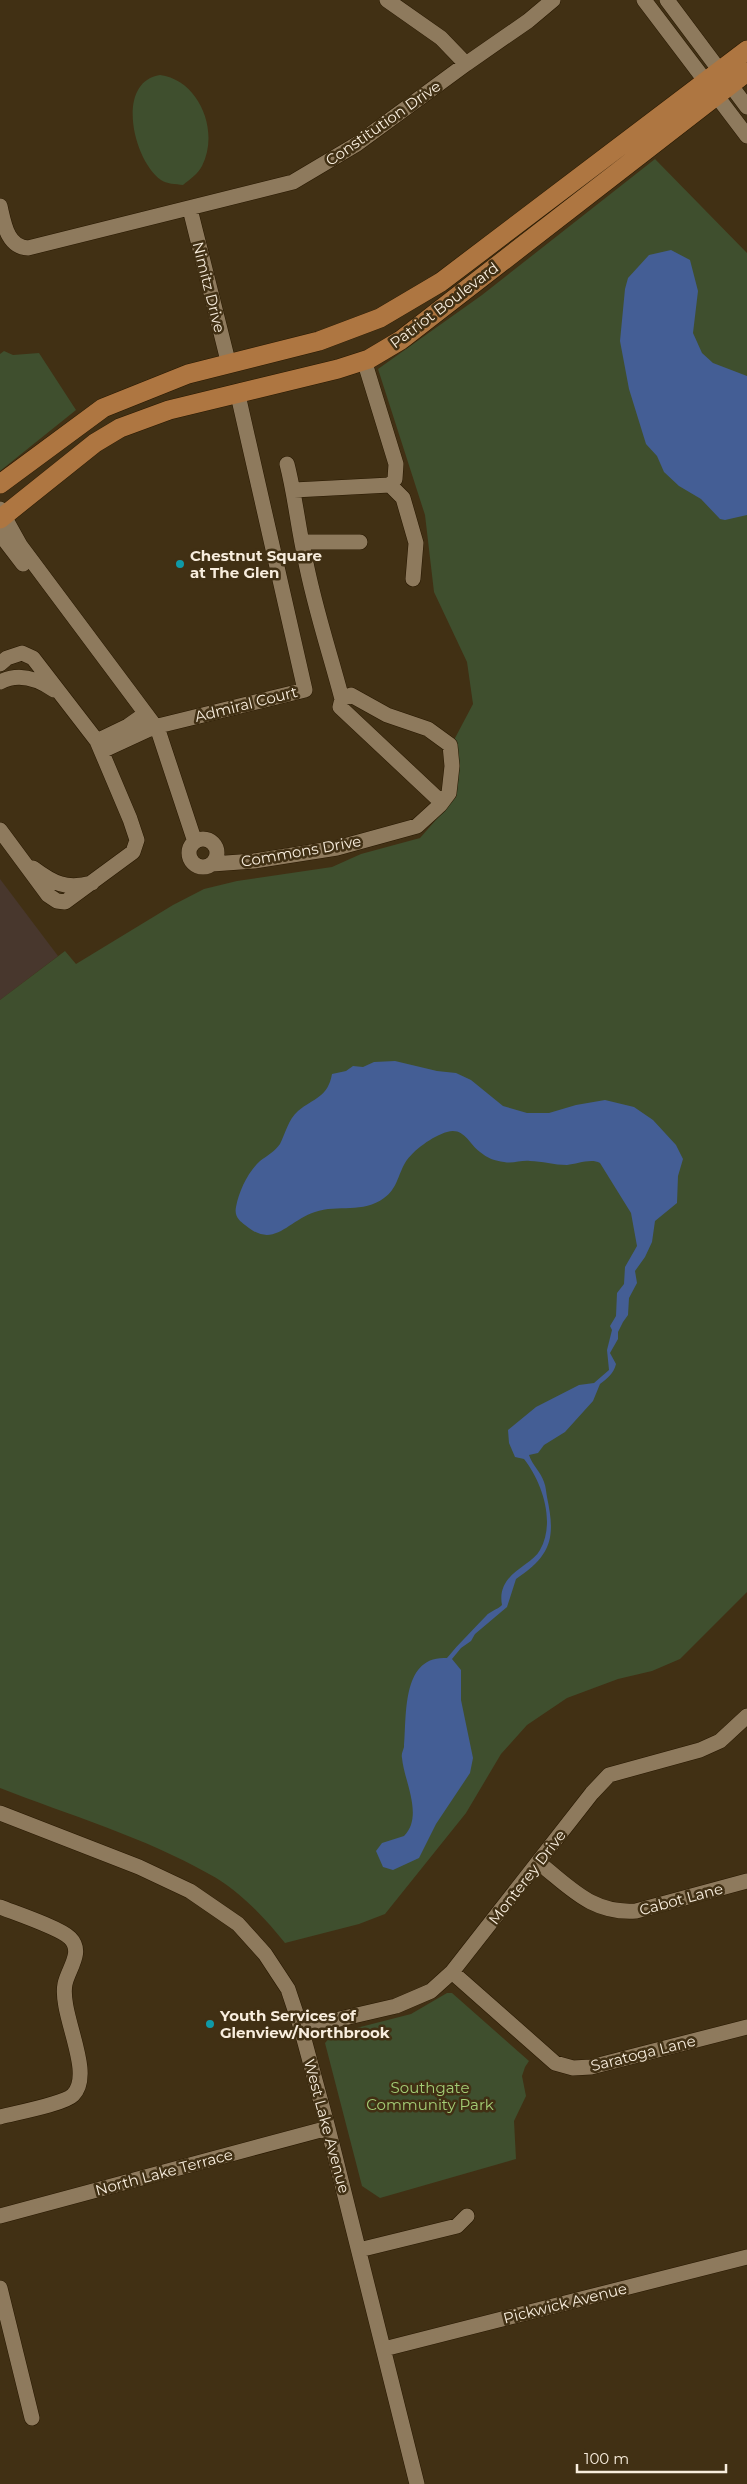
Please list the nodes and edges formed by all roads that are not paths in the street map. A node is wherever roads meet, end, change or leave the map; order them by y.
1 (387, 0) edge
2 (553, 0) edge
3 (644, 0) edge
4 (667, 0) edge
5 (747, 50) edge
6 (466, 64) junction
7 (747, 72) edge
8 (718, 83) junction
9 (747, 108) edge
10 (747, 136) edge
11 (0, 206) edge
12 (190, 209) junction
13 (364, 360) junction
14 (229, 365) junction
15 (238, 395) junction
16 (287, 464) dead end
17 (0, 484) edge
18 (390, 486) junction
19 (294, 490) junction
20 (1, 519) edge
21 (302, 542) junction
22 (360, 542) dead end
23 (413, 579) dead end
24 (0, 664) edge
25 (0, 682) edge
26 (60, 694) junction
27 (342, 699) junction
28 (145, 714) junction
29 (154, 727) junction
30 (100, 746) junction
31 (440, 805) junction
32 (0, 830) edge
33 (747, 1716) edge
34 (0, 1813) edge
35 (539, 1863) junction
36 (747, 1881) edge
37 (0, 1907) edge
38 (452, 1972) junction
39 (747, 2027) edge
40 (301, 2028) junction
41 (0, 2117) edge
42 (328, 2128) junction
43 (0, 2216) edge
44 (467, 2216) dead end
45 (359, 2250) junction
46 (747, 2257) edge
47 (0, 2288) edge
48 (384, 2349) junction
49 (32, 2418) dead end
50 (417, 2484) edge

1 - 6 street
2 - 6 street, Constitution Drive
3 - 8 street
4 - 8 street
5 - 8 main road, Patriot Boulevard
6 - 12 street, Constitution Drive
7 - 8 main road, Patriot Boulevard
8 - 9 street
8 - 10 street
8 - 13 main road, Patriot Boulevard
8 - 14 main road, Patriot Boulevard
11 - 12 street, Constitution Drive
12 - 14 street, Nimitz Drive
13 - 15 main road, Patriot Boulevard
13 - 18 street
14 - 17 main road, Patriot Boulevard
15 - 20 main road, Patriot Boulevard
15 - 29 street, Admiral Court
16 - 19 street
18 - 19 street
18 - 23 street
19 - 21 street
20 - 28 street
21 - 22 street
21 - 27 street
24 - 26 street
25 - 26 street
26 - 30 street
27 - 31 street
27 - 31 street, Commons Drive
28 - 29 street
28 - 30 street
29 - 30 street, Admiral Court
29 - 31 street, Commons Drive
30 - 32 street
33 - 35 street, Monterey Drive
34 - 40 street, West Lake Avenue
35 - 36 street, Cabot Lane
35 - 38 street, Monterey Drive
37 - 41 street
38 - 39 street, Saratoga Lane
38 - 40 street, Monterey Drive
40 - 42 street, West Lake Avenue
42 - 43 street, North Lake Terrace
42 - 45 street, West Lake Avenue
44 - 45 street
45 - 48 street, West Lake Avenue
46 - 48 street, Pickwick Avenue
47 - 49 street
48 - 50 street, West Lake Avenue

